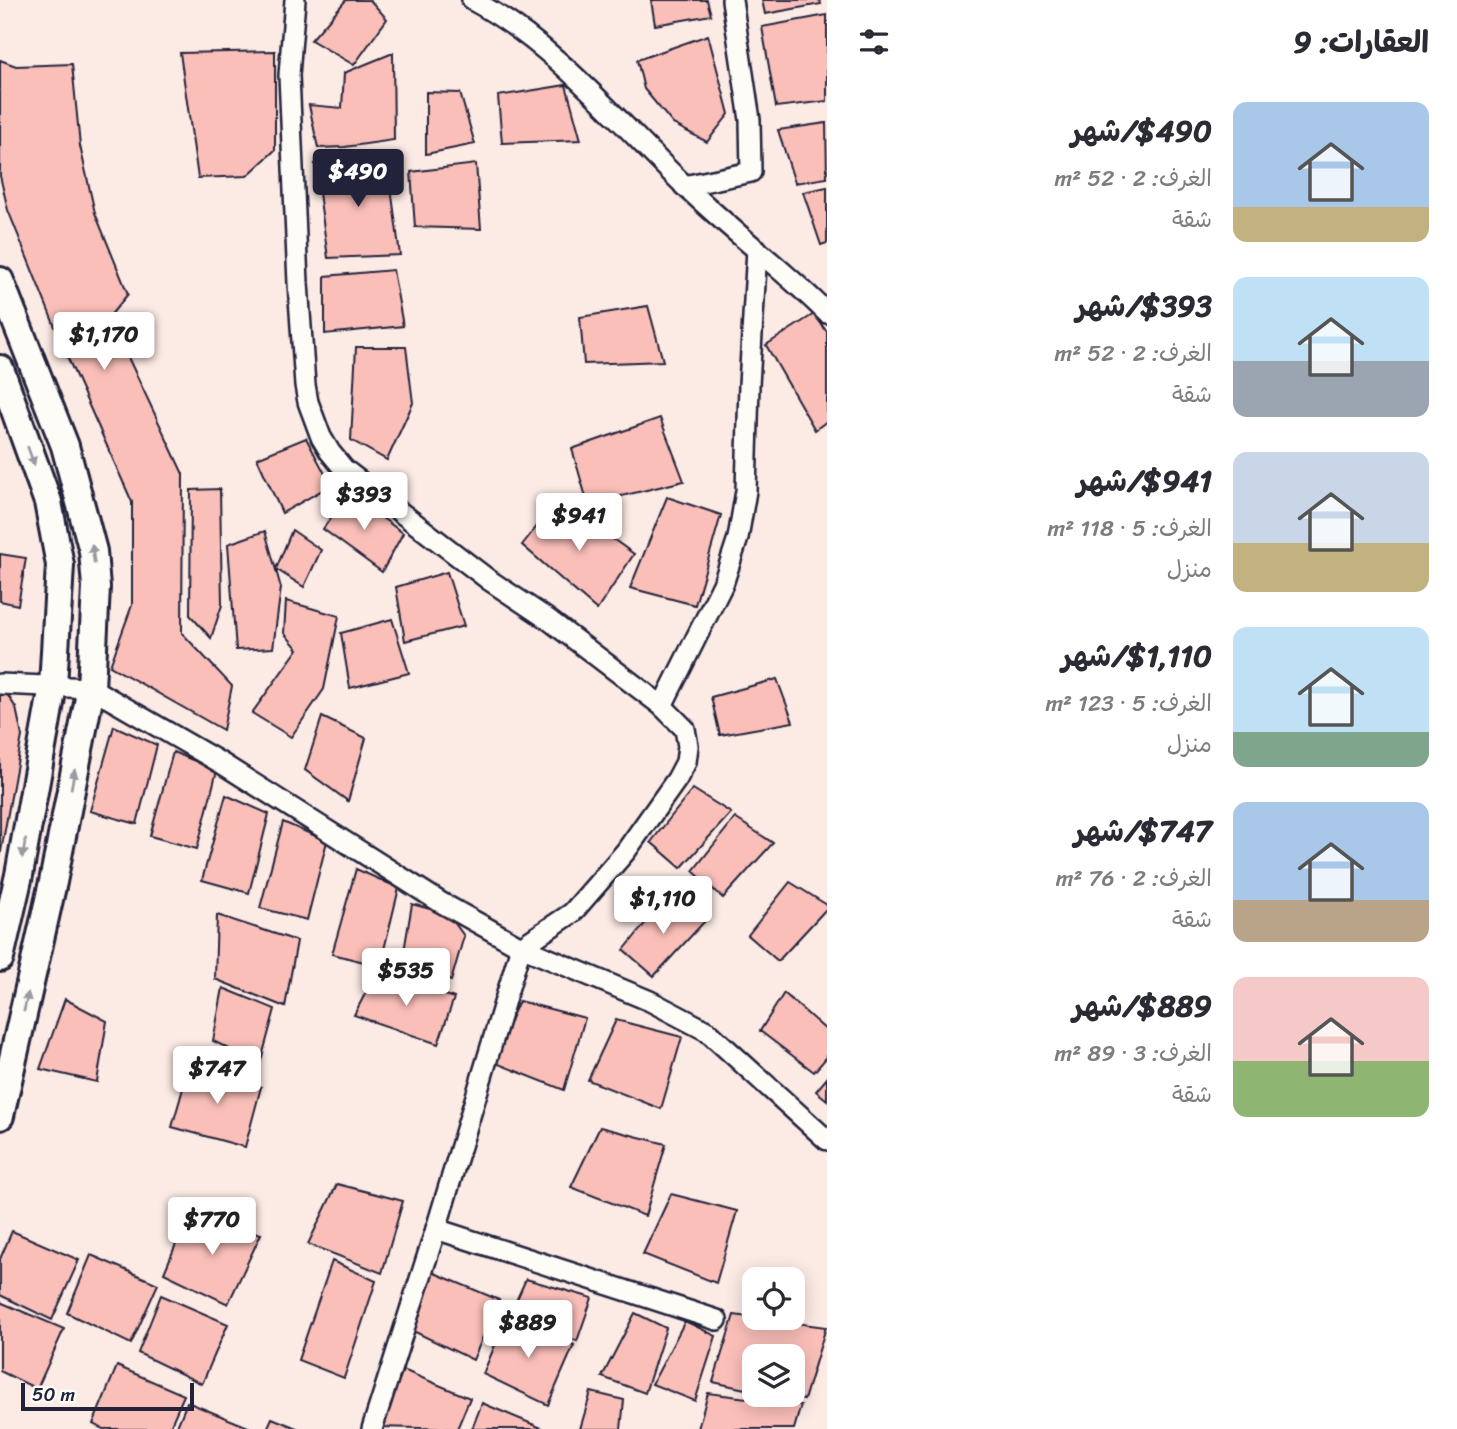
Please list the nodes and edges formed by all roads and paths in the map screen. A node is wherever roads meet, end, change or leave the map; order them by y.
1 (295, 0) edge
2 (472, 0) edge
3 (732, 0) edge
4 (684, 186) junction
5 (757, 249) junction
6 (0, 281) edge
7 (827, 313) edge
8 (0, 369) edge
9 (0, 684) edge
10 (53, 686) junction
11 (91, 688) junction
12 (662, 706) junction
13 (521, 947) junction
14 (0, 958) edge
15 (0, 1116) edge
16 (827, 1140) edge
17 (436, 1228) junction
18 (717, 1320) dead end
19 (372, 1429) edge

1 - 12 street
2 - 4 street
3 - 4 street
4 - 5 street
5 - 7 street
5 - 12 street
11 -> 6 main road
8 -> 10 main road
9 - 10 street
10 - 11 street
10 -> 14 main road
11 - 13 street
15 -> 11 main road
12 - 13 street
13 - 16 street
13 - 17 street
17 - 18 street
17 - 19 street

